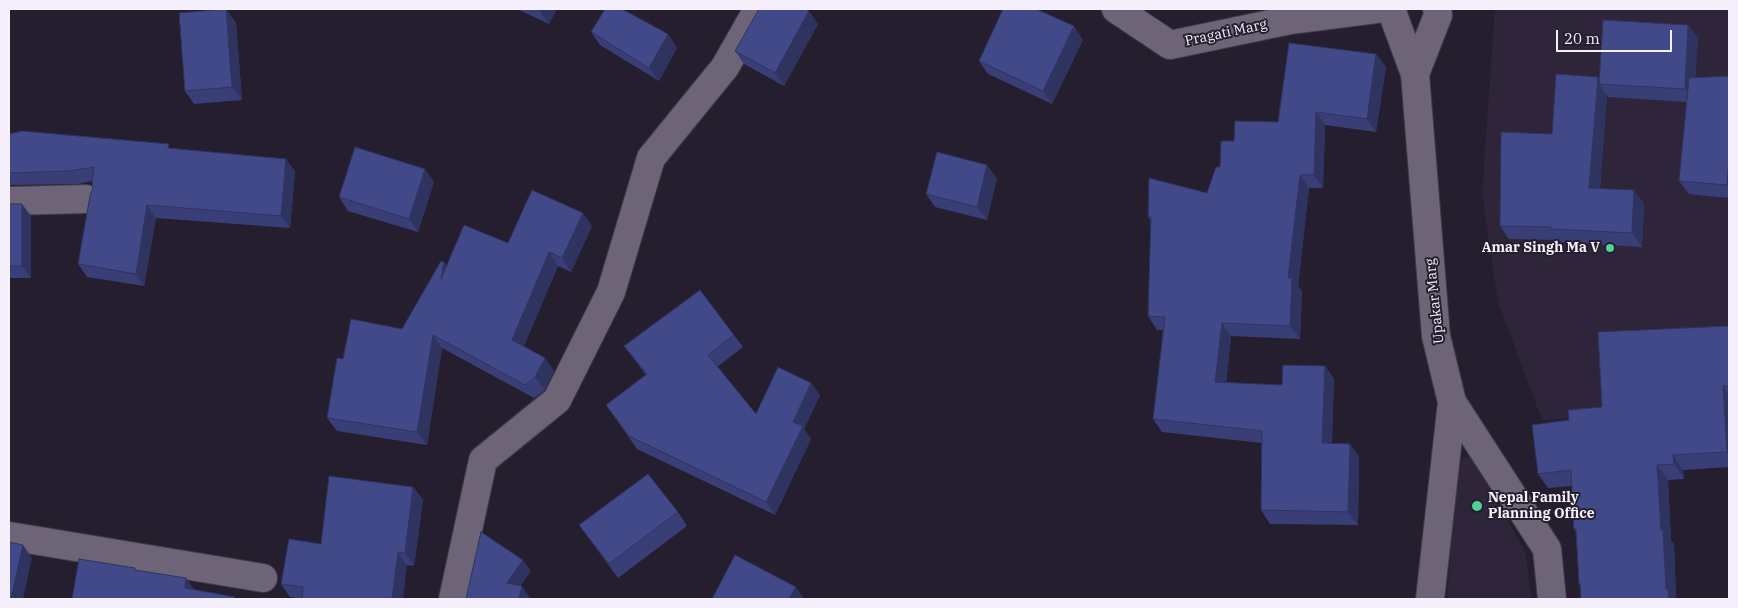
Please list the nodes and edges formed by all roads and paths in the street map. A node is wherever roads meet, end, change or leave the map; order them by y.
1 (758, 9) edge
2 (1116, 9) edge
3 (1376, 9) edge
4 (1392, 9) edge
5 (1437, 9) edge
6 (1415, 74) junction
7 (86, 200) dead end
8 (9, 201) edge
9 (1452, 402) junction
10 (9, 536) edge
11 (263, 578) dead end
12 (453, 599) edge
13 (1430, 599) edge
14 (1552, 599) edge

1 - 12 street
2 - 3 street, Pragati Marg
4 - 6 street
5 - 6 street, Upakar Marg
6 - 9 street, Upakar Marg
7 - 8 street
9 - 13 street
9 - 14 street, Upakar Marg
10 - 11 street

